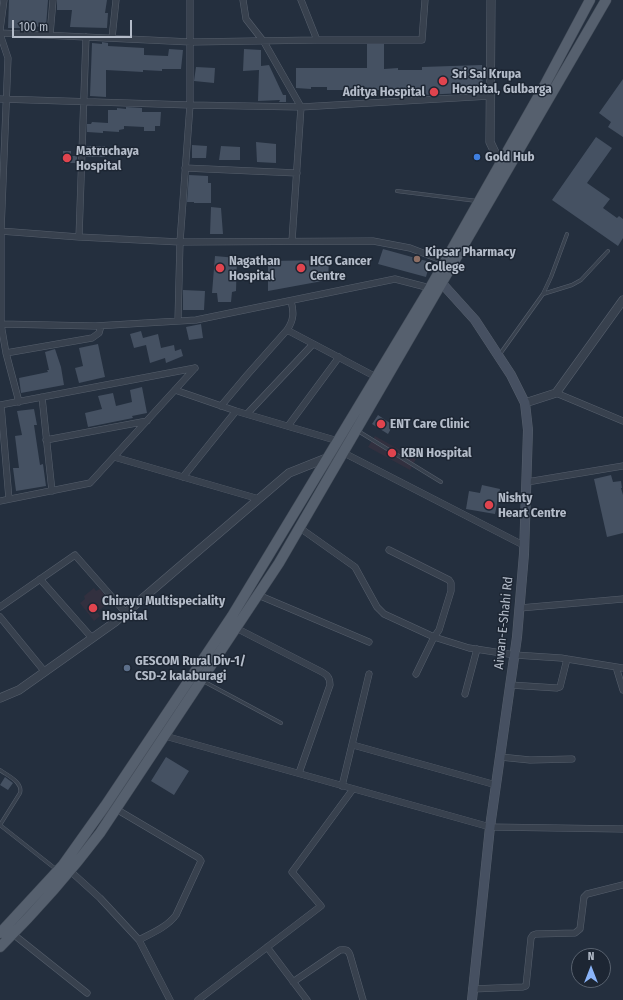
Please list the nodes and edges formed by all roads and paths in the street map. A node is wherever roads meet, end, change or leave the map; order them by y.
1 (4, 0) edge
2 (53, 0) edge
3 (116, 0) edge
4 (190, 0) edge
5 (243, 0) edge
6 (301, 0) edge
7 (425, 0) edge
8 (491, 0) edge
9 (590, 0) edge
10 (606, 0) edge
11 (0, 32) edge
12 (50, 35) junction
13 (86, 37) junction
14 (112, 38) junction
15 (317, 40) junction
16 (191, 42) junction
17 (264, 42) junction
18 (490, 96) junction
19 (3, 99) edge
20 (83, 101) junction
21 (190, 105) junction
22 (301, 107) junction
23 (500, 163) junction
24 (185, 168) junction
25 (297, 173) junction
26 (398, 191) dead end
27 (478, 201) junction
28 (1, 231) edge
29 (567, 234) dead end
30 (79, 237) junction
31 (292, 241) junction
32 (180, 242) junction
33 (608, 251) dead end
34 (444, 261) junction
35 (439, 280) junction
36 (430, 288) junction
37 (543, 294) junction
38 (291, 300) junction
39 (623, 300) edge
40 (178, 320) junction
41 (1, 324) edge
42 (101, 326) junction
43 (287, 330) junction
44 (312, 344) junction
45 (6, 353) junction
46 (499, 355) junction
47 (339, 357) junction
48 (376, 377) junction
49 (174, 390) junction
50 (556, 393) junction
51 (42, 397) junction
52 (18, 402) junction
53 (525, 403) junction
54 (0, 405) edge
55 (221, 406) junction
56 (236, 411) junction
57 (247, 414) junction
58 (147, 421) junction
59 (623, 421) edge
60 (288, 426) junction
61 (357, 430) junction
62 (46, 440) junction
63 (338, 441) junction
64 (344, 453) junction
65 (114, 457) junction
66 (329, 457) junction
67 (623, 466) edge
68 (183, 477) junction
69 (442, 482) dead end
70 (526, 482) junction
71 (52, 491) junction
72 (9, 499) junction
73 (259, 499) junction
74 (0, 501) edge
75 (300, 528) junction
76 (525, 546) junction
77 (389, 550) dead end
78 (40, 580) junction
79 (258, 595) junction
80 (623, 599) edge
81 (0, 607) edge
82 (520, 608) junction
83 (126, 613) junction
84 (0, 616) edge
85 (236, 628) junction
86 (434, 637) junction
87 (92, 638) junction
88 (369, 642) dead end
89 (477, 649) junction
90 (515, 655) junction
91 (567, 659) junction
92 (616, 667) junction
93 (623, 668) edge
94 (45, 672) junction
95 (369, 674) dead end
96 (416, 674) dead end
97 (201, 680) junction
98 (510, 685) junction
99 (623, 690) edge
100 (465, 694) dead end
101 (0, 698) edge
102 (281, 723) dead end
103 (165, 736) junction
104 (353, 745) junction
105 (500, 757) junction
106 (572, 759) dead end
107 (0, 770) edge
108 (299, 773) junction
109 (496, 785) junction
110 (342, 786) junction
111 (353, 788) junction
112 (116, 809) junction
113 (0, 825) edge
114 (490, 827) junction
115 (623, 830) edge
116 (64, 869) junction
117 (623, 885) edge
118 (0, 933) edge
119 (13, 934) junction
120 (139, 940) junction
121 (0, 947) edge
122 (267, 947) junction
123 (293, 982) junction
124 (472, 989) junction
125 (87, 993) dead end
126 (170, 1000) edge
127 (198, 1000) edge
128 (307, 1000) edge
129 (363, 1000) edge
130 (472, 1000) edge

1 - 11 street
2 - 12 street
3 - 14 street
4 - 16 street
5 - 17 street
6 - 15 street
7 - 15 street
8 - 18 street
9 - 23 main road
10 - 35 main road
11 - 12 street
11 - 19 street
12 - 13 street
13 - 14 street
13 - 20 street
14 - 16 street
15 - 17 street
16 - 17 street
16 - 21 street
17 - 22 street
18 - 22 street
18 - 23 street
19 - 20 street
19 - 28 street
20 - 21 street
20 - 30 street
21 - 22 street
21 - 24 street
22 - 25 street
23 - 27 main road
24 - 25 street
24 - 32 street
25 - 31 street
26 - 27 lane
27 - 34 main road
28 - 30 street
28 - 41 street
29 - 37 lane
30 - 32 street
31 - 32 street
31 - 34 street
32 - 40 street
33 - 37 lane
34 - 35 main road
35 - 36 main road
35 - 46 main road, Aiwan-E-Shahi Rd
35 - 61 main road
36 - 38 street
36 - 48 main road
37 - 46 lane
38 - 40 street
38 - 43 street
39 - 50 street
40 - 42 street
41 - 42 street
41 - 45 street
42 - 45 street
43 - 44 street
43 - 55 street
44 - 47 street
44 - 57 street
45 - 52 street
46 - 53 main road, Aiwan-E-Shahi Rd
47 - 48 street
47 - 60 street
48 - 63 main road
49 - 51 street
49 - 55 street
49 - 58 street
50 - 53 street
50 - 59 street
51 - 52 street
51 - 62 street
52 - 54 street
53 - 70 main road, Aiwan-E-Shahi Rd
54 - 72 street
55 - 56 street
56 - 57 street
56 - 68 street
57 - 60 street
58 - 62 street
58 - 65 street
60 - 63 street
61 - 64 main road
61 - 69 lane
62 - 71 street
63 - 66 main road
64 - 75 main road
64 - 76 street
65 - 68 street
65 - 71 street
66 - 73 street
66 - 116 main road
67 - 70 street
68 - 73 street
70 - 76 main road, Aiwan-E-Shahi Rd
71 - 72 street
72 - 74 street
73 - 83 street
75 - 79 main road
75 - 86 street
76 - 82 main road, Aiwan-E-Shahi Rd
77 - 86 street
78 - 81 street
78 - 83 street
78 - 87 street
79 - 85 main road
79 - 88 street
80 - 82 street
82 - 90 main road, Aiwan-E-Shahi Rd
83 - 87 street
84 - 94 street
85 - 97 main road
85 - 108 street
86 - 89 street
86 - 96 street
87 - 94 street
89 - 90 street
89 - 100 street
90 - 91 street
90 - 98 main road, Aiwan-E-Shahi Rd
91 - 92 street
91 - 98 street
92 - 93 street
92 - 99 street
94 - 101 street
95 - 104 street
97 - 102 lane
97 - 103 main road
98 - 105 main road, Aiwan-E-Shahi Rd
103 - 108 street
103 - 112 main road
104 - 109 street
104 - 110 street
105 - 106 street
105 - 109 main road, Aiwan-E-Shahi Rd
107 - 113 lane
108 - 110 street
109 - 114 main road, Aiwan-E-Shahi Rd
110 - 111 street
111 - 114 street
111 - 122 street
112 - 116 main road
112 - 120 street
113 - 116 lane
114 - 115 street
114 - 124 main road, Aiwan-E-Shahi Rd
116 - 118 main road
116 - 119 main road
116 - 120 street
117 - 124 street
119 - 121 main road
119 - 125 street
120 - 126 street
122 - 123 street
122 - 127 street
123 - 128 street
123 - 129 street
124 - 130 main road, Aiwan-E-Shahi Rd

